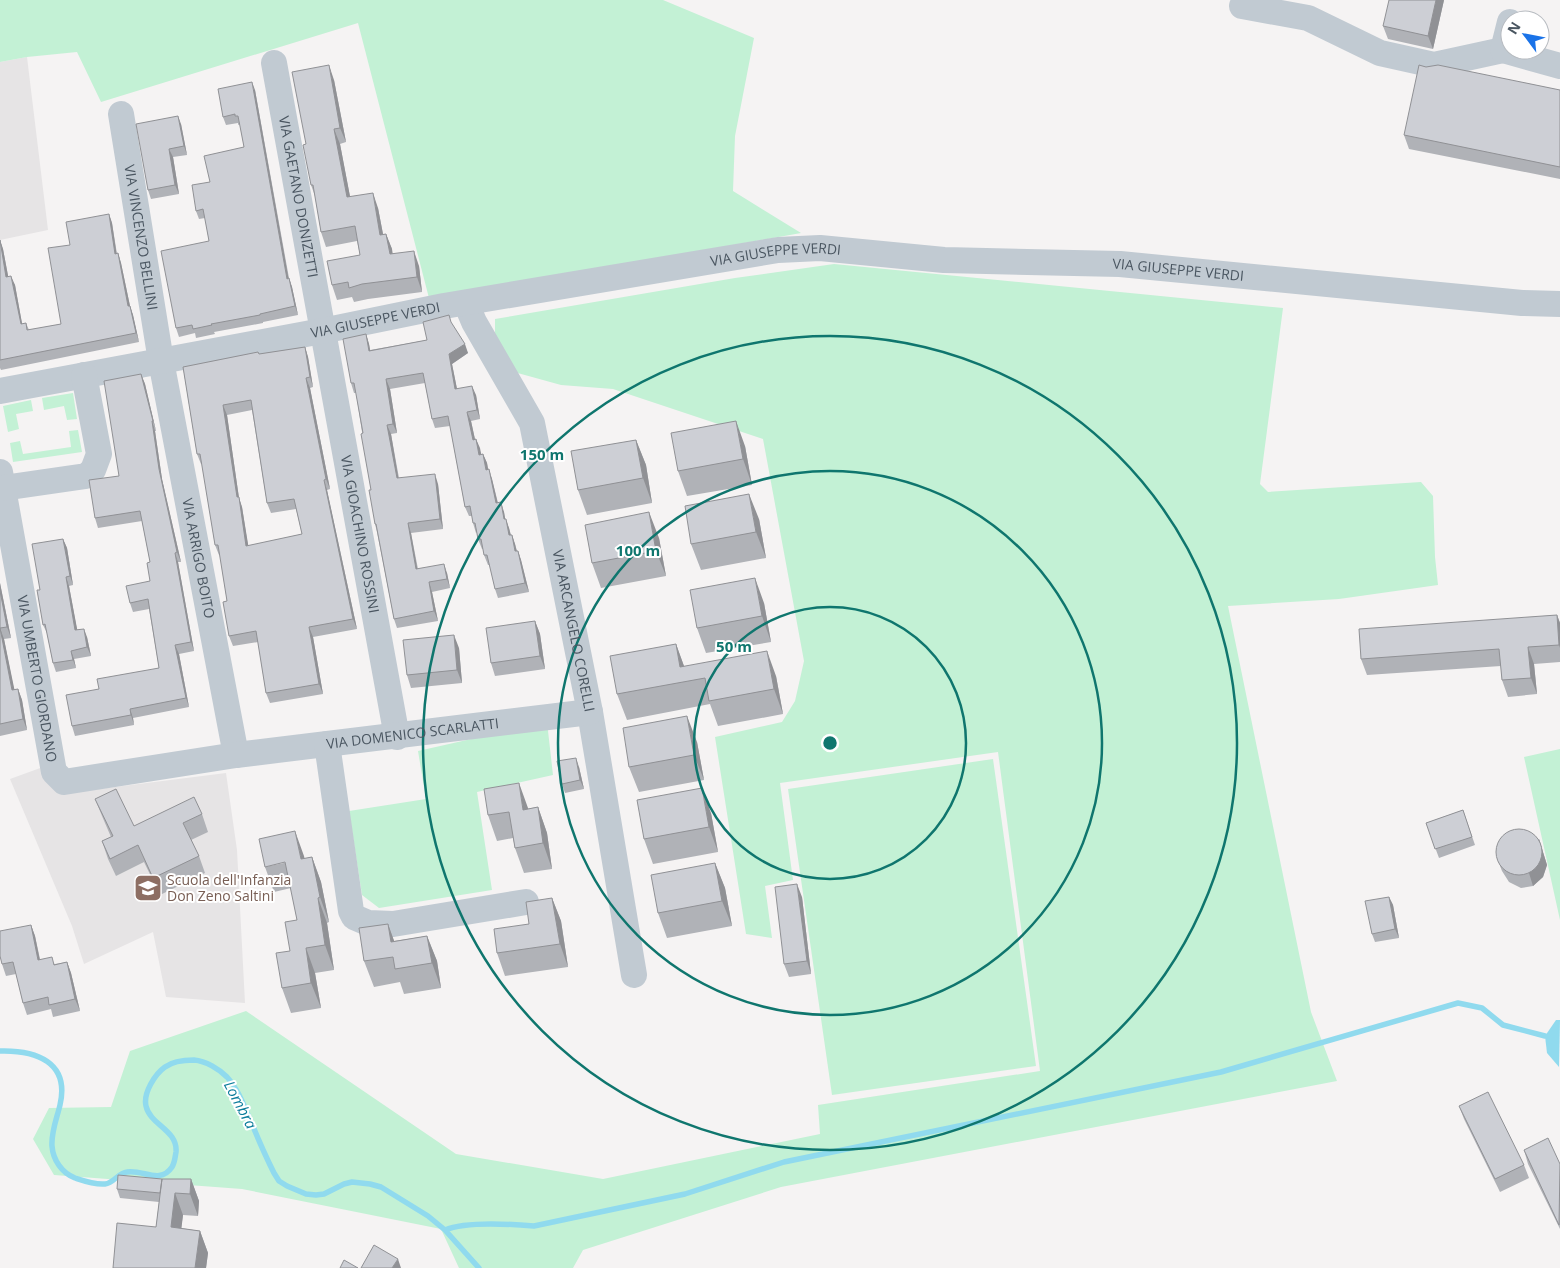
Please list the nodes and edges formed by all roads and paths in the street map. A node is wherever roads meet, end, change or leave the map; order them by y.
1 (1242, 6) dead end
2 (1500, 51) edge
3 (1539, 60) edge
4 (274, 63) dead end
5 (1560, 66) edge
6 (121, 114) dead end
7 (466, 303) junction
8 (1560, 304) edge
9 (322, 331) junction
10 (161, 361) junction
11 (84, 375) junction
12 (0, 391) edge
13 (2, 480) edge
14 (590, 712) junction
15 (397, 736) junction
16 (327, 744) junction
17 (236, 755) junction
18 (526, 902) edge
19 (634, 975) dead end

1 - 2 street
3 - 5 street
4 - 9 street, VIA GAETANO DONIZETTI
6 - 10 street, VIA VINCENZO BELLINI
7 - 8 street, VIA GIUSEPPE VERDI
7 - 9 street, VIA GIUSEPPE VERDI
7 - 14 street, VIA ARCANGELO CORELLI
9 - 10 street, VIA GIUSEPPE VERDI
9 - 15 street, VIA GIOACHINO ROSSINI
10 - 11 street, VIA GIUSEPPE VERDI
10 - 17 street, VIA ARRIGO BOITO
11 - 12 street, VIA GIUSEPPE VERDI
11 - 13 street
13 - 17 street, VIA UMBERTO GIORDANO
14 - 15 street, VIA DOMENICO SCARLATTI
14 - 19 street, VIA ARCANGELO CORELLI
15 - 16 street, VIA DOMENICO SCARLATTI
16 - 17 street, VIA DOMENICO SCARLATTI
16 - 18 street

